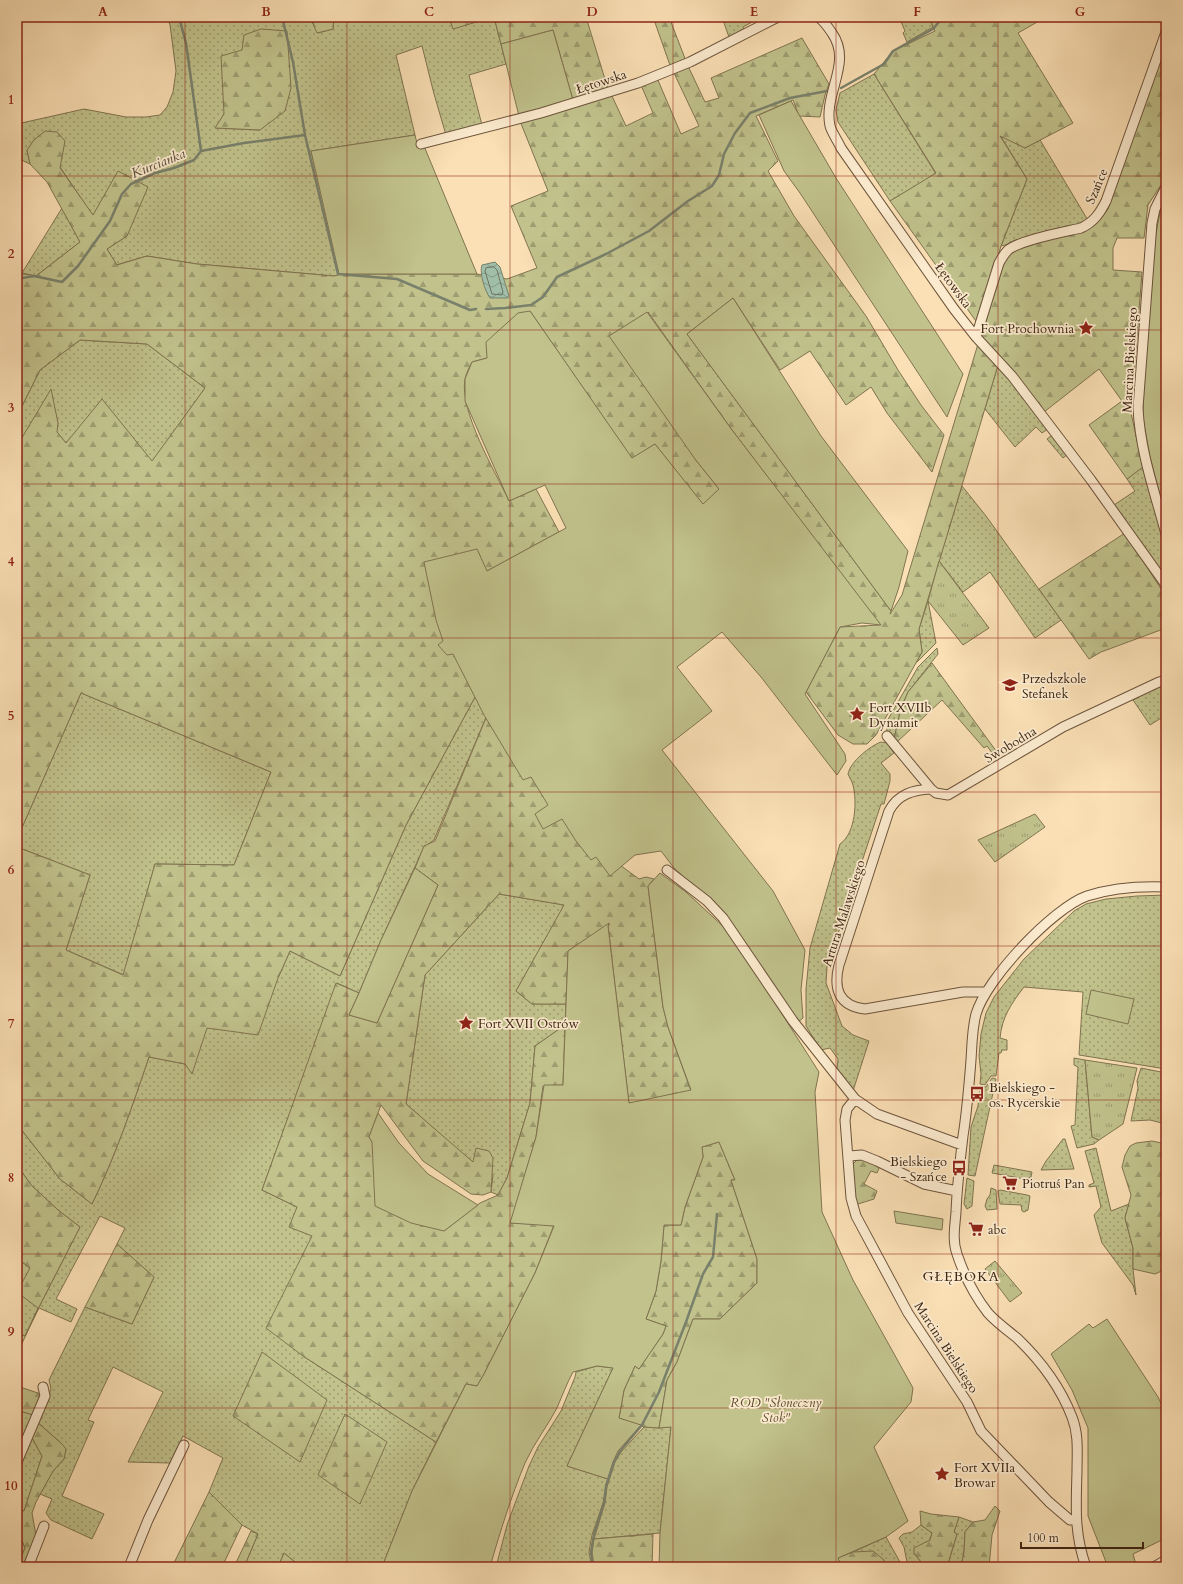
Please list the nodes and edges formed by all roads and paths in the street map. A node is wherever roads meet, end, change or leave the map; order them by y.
1 (778, 17) edge
2 (818, 17) edge
3 (1166, 32) edge
4 (421, 144) dead end
5 (1166, 187) edge
6 (976, 337) junction
7 (1166, 534) edge
8 (1166, 585) edge
9 (1166, 680) edge
10 (887, 736) dead end
11 (931, 790) junction
12 (667, 870) dead end
13 (1165, 887) edge
14 (985, 992) junction
15 (855, 1099) junction
16 (962, 1145) junction
17 (849, 1156) junction
18 (957, 1191) junction
19 (43, 1387) dead end
20 (184, 1445) dead end
21 (17, 1462) edge
22 (1076, 1520) junction
23 (44, 1526) dead end
24 (1166, 1560) edge
25 (28, 1567) edge
26 (129, 1567) edge
27 (1086, 1567) edge
28 (1154, 1567) edge

1 - 4 street, Łętowska
2 - 6 street, Łętowska
3 - 6 street, Szańce
5 - 7 street, Marcina Bielskiego
6 - 8 street, Łętowska
9 - 11 street, Swobodna
10 - 11 street
11 - 14 street, Artura Malawskiego
12 - 15 street
13 - 14 street
14 - 16 street
15 - 16 street
15 - 17 street, Marcina Bielskiego
16 - 18 street
17 - 18 street
17 - 22 street, Marcina Bielskiego
18 - 22 street
19 - 21 street
20 - 26 street
22 - 27 street
23 - 25 street
24 - 28 street

